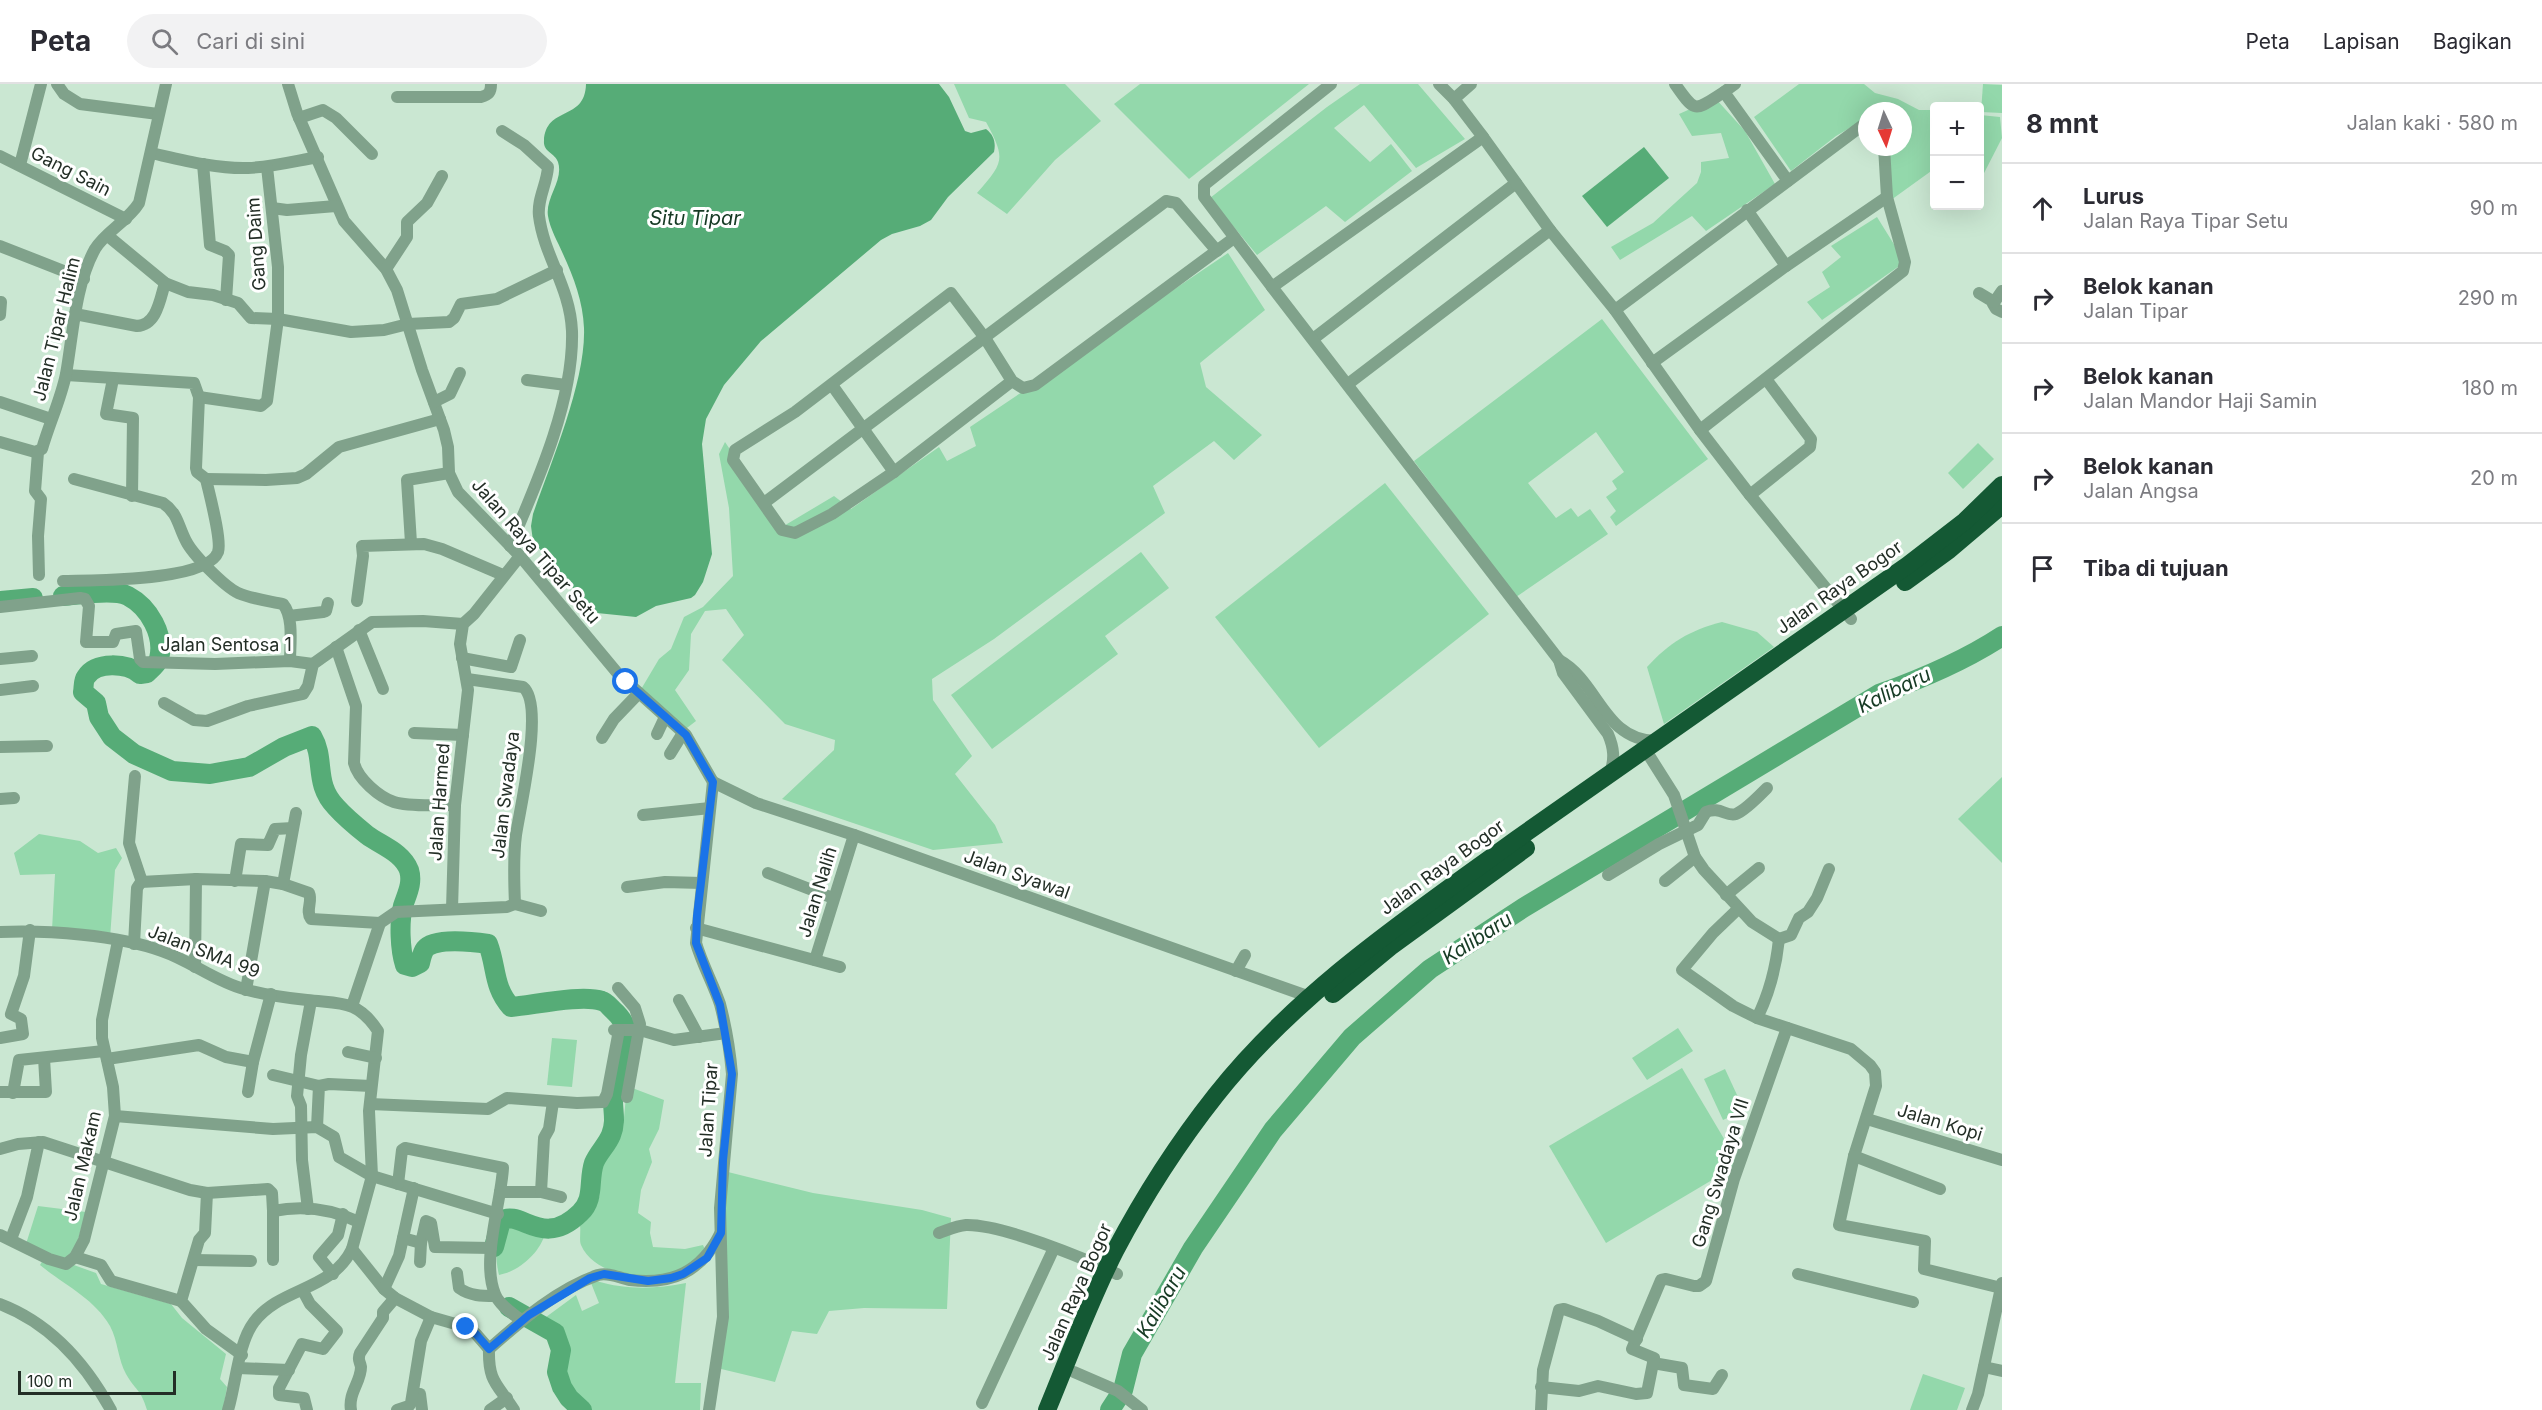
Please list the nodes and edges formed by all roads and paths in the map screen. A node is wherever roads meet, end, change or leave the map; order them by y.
1 (41, 84) edge
2 (57, 84) edge
3 (166, 84) edge
4 (288, 84) edge
5 (491, 84) edge
6 (1331, 84) edge
7 (1440, 84) edge
8 (1471, 84) edge
9 (1675, 84) edge
10 (1735, 84) edge
11 (1724, 92) junction
12 (397, 97) dead end
13 (1454, 99) junction
14 (158, 114) junction
15 (299, 118) junction
16 (1858, 129) edge
17 (502, 131) dead end
18 (1483, 137) junction
19 (151, 153) junction
20 (372, 154) dead end
21 (0, 156) edge
22 (1885, 156) edge
23 (318, 157) junction
24 (203, 164) junction
25 (20, 165) junction
26 (267, 167) junction
27 (442, 176) dead end
28 (1788, 181) junction
29 (1516, 183) junction
30 (1887, 197) junction
31 (336, 206) junction
32 (272, 208) junction
33 (1747, 210) junction
34 (126, 219) junction
35 (1550, 230) junction
36 (108, 236) junction
37 (1234, 238) junction
38 (0, 246) edge
39 (1217, 251) junction
40 (1786, 266) junction
41 (386, 268) junction
42 (557, 270) junction
43 (84, 279) junction
44 (165, 283) junction
45 (1272, 287) junction
46 (2002, 291) edge
47 (1978, 293) dead end
48 (226, 300) junction
49 (1, 302) edge
50 (1998, 307) edge
51 (1615, 310) junction
52 (75, 314) junction
53 (0, 315) edge
54 (278, 319) junction
55 (408, 324) junction
56 (985, 338) junction
57 (1313, 339) junction
58 (1652, 363) junction
59 (460, 373) dead end
60 (66, 375) junction
61 (113, 379) junction
62 (1766, 379) junction
63 (527, 380) dead end
64 (1012, 381) junction
65 (1348, 384) junction
66 (566, 385) junction
67 (832, 385) junction
68 (198, 397) junction
69 (0, 402) edge
70 (434, 402) junction
71 (51, 419) junction
72 (440, 419) junction
73 (862, 428) junction
74 (1700, 430) junction
75 (0, 442) edge
76 (38, 452) junction
77 (894, 472) junction
78 (449, 473) junction
79 (74, 479) dead end
80 (206, 479) junction
81 (2002, 485) edge
82 (132, 495) junction
83 (1750, 495) junction
84 (764, 503) junction
85 (2002, 505) edge
86 (411, 543) junction
87 (510, 546) junction
88 (520, 556) junction
89 (205, 564) junction
90 (39, 575) dead end
91 (503, 575) junction
92 (63, 581) dead end
93 (357, 601) dead end
94 (328, 603) dead end
95 (0, 607) edge
96 (1847, 615) junction
97 (289, 616) junction
98 (463, 624) junction
99 (359, 630) junction
100 (520, 640) dead end
101 (336, 647) junction
102 (32, 656) dead end
103 (462, 658) junction
104 (0, 659) edge
105 (290, 661) junction
106 (313, 664) junction
107 (467, 679) junction
108 (33, 686) dead end
109 (383, 689) dead end
110 (0, 690) edge
111 (639, 693) junction
112 (164, 703) dead end
113 (665, 717) junction
114 (1613, 730) junction
115 (414, 733) dead end
116 (683, 733) junction
117 (657, 734) dead end
118 (463, 735) junction
119 (602, 738) dead end
120 (1661, 744) junction
121 (47, 746) dead end
122 (0, 747) edge
123 (670, 754) dead end
124 (135, 776) dead end
125 (1612, 778) junction
126 (713, 782) junction
127 (1767, 788) dead end
128 (14, 798) dead end
129 (0, 799) edge
130 (456, 805) junction
131 (710, 808) junction
132 (296, 813) dead end
133 (643, 814) dead end
134 (1685, 825) junction
135 (293, 828) junction
136 (854, 835) junction
137 (1695, 857) junction
138 (1759, 868) dead end
139 (1829, 869) dead end
140 (768, 873) dead end
141 (1608, 875) dead end
142 (196, 879) junction
143 (234, 881) junction
144 (265, 881) junction
145 (1665, 881) dead end
146 (142, 882) junction
147 (702, 883) junction
148 (283, 884) junction
149 (627, 887) dead end
150 (1726, 895) junction
151 (834, 898) junction
152 (515, 904) junction
153 (452, 909) junction
154 (1738, 909) junction
155 (541, 911) dead end
156 (380, 923) junction
157 (696, 928) junction
158 (30, 930) junction
159 (0, 932) edge
160 (1779, 939) junction
161 (118, 941) junction
162 (134, 944) junction
163 (1245, 955) dead end
164 (815, 960) junction
165 (840, 967) dead end
166 (195, 968) junction
167 (1236, 971) junction
168 (618, 988) dead end
169 (246, 990) junction
170 (271, 994) junction
171 (1310, 997) junction
172 (679, 1000) dead end
173 (311, 1001) junction
174 (352, 1006) junction
175 (1757, 1018) junction
176 (1787, 1028) junction
177 (639, 1030) junction
178 (726, 1033) junction
179 (699, 1037) junction
180 (0, 1038) edge
181 (348, 1052) dead end
182 (106, 1055) junction
183 (44, 1058) junction
184 (376, 1058) junction
185 (253, 1062) junction
186 (273, 1075) dead end
187 (298, 1082) junction
188 (319, 1086) junction
189 (371, 1086) junction
190 (248, 1092) dead end
191 (6, 1093) edge
192 (627, 1096) dead end
193 (553, 1102) junction
194 (370, 1104) junction
195 (115, 1116) junction
196 (1867, 1119) junction
197 (302, 1127) junction
198 (317, 1127) junction
199 (39, 1142) junction
200 (0, 1149) edge
201 (1854, 1156) junction
202 (2002, 1160) edge
203 (102, 1163) junction
204 (372, 1176) junction
205 (398, 1184) junction
206 (414, 1188) junction
207 (1940, 1189) dead end
208 (500, 1191) junction
209 (541, 1192) junction
210 (207, 1193) junction
211 (561, 1197) dead end
212 (308, 1209) junction
213 (273, 1211) junction
214 (343, 1214) junction
215 (498, 1214) junction
216 (359, 1222) junction
217 (721, 1233) junction
218 (939, 1233) dead end
219 (5, 1237) edge
220 (404, 1238) junction
221 (422, 1243) junction
222 (491, 1248) junction
223 (1054, 1248) junction
224 (352, 1249) junction
225 (75, 1257) junction
226 (194, 1260) junction
227 (273, 1260) dead end
228 (250, 1261) dead end
229 (420, 1262) dead end
230 (1112, 1271) junction
231 (457, 1273) dead end
232 (1798, 1274) dead end
233 (333, 1275) junction
234 (2002, 1286) edge
235 (384, 1288) junction
236 (303, 1291) junction
237 (495, 1296) junction
238 (395, 1298) junction
239 (181, 1301) junction
240 (1912, 1302) dead end
241 (0, 1304) edge
242 (431, 1317) junction
243 (524, 1318) junction
244 (1637, 1339) junction
245 (489, 1349) junction
246 (242, 1355) junction
247 (1653, 1363) junction
248 (1983, 1367) junction
249 (238, 1368) junction
250 (289, 1371) junction
251 (2002, 1371) edge
252 (1074, 1372) junction
253 (1722, 1375) dead end
254 (1541, 1387) junction
255 (420, 1394) dead end
256 (507, 1398) junction
257 (982, 1403) dead end
258 (351, 1409) edge
259 (111, 1410) edge
260 (228, 1410) edge
261 (307, 1410) edge
262 (397, 1410) edge
263 (422, 1410) edge
264 (490, 1410) edge
265 (514, 1410) edge
266 (709, 1410) edge
267 (1047, 1410) edge
268 (1058, 1410) edge
269 (1142, 1410) edge
270 (1541, 1410) edge
271 (1972, 1410) edge

1 - 25 street
2 - 14 street
3 - 14 street, Jalan Tipar Halim
4 - 15 street, Jalan Raya Tipar Setu
5 - 12 street
6 - 37 street
7 - 13 street
8 - 13 street
9 - 11 street
10 - 11 street
11 - 28 street
13 - 18 street
14 - 19 street, Jalan Tipar Halim
15 - 20 street
15 - 23 street, Jalan Raya Tipar Setu
16 - 28 street
17 - 42 street
18 - 29 street
18 - 45 street
19 - 24 street
19 - 34 street, Jalan Tipar Halim
21 - 25 street, Gang Sain
22 - 30 street
23 - 26 street
23 - 31 street, Jalan Raya Tipar Setu
24 - 26 street
24 - 48 street
25 - 34 street, Gang Sain
26 - 32 street, Gang Daim
27 - 41 street
28 - 33 street
29 - 35 street
29 - 57 street
30 - 40 street
30 - 62 street
31 - 32 street
31 - 41 street, Jalan Raya Tipar Setu
32 - 54 street, Gang Daim
33 - 40 street
33 - 51 street
34 - 36 street, Jalan Tipar Halim
35 - 51 street
35 - 65 street
36 - 43 street, Jalan Tipar Halim
36 - 44 street
37 - 39 street
37 - 45 street
38 - 43 street
39 - 56 street
39 - 64 street
40 - 58 street
41 - 55 street, Jalan Raya Tipar Setu
42 - 55 street
42 - 66 street
43 - 52 street, Jalan Tipar Halim
44 - 48 street
44 - 52 street
45 - 57 street
46 - 50 street
47 - 50 street
48 - 54 street
49 - 53 street
51 - 58 street
52 - 60 street, Jalan Tipar Halim
54 - 55 street
54 - 68 street, Gang Daim
55 - 70 street, Jalan Raya Tipar Setu
56 - 64 street
56 - 67 street
56 - 73 street
57 - 65 street
58 - 74 street
59 - 70 street
60 - 61 street
60 - 71 street, Jalan Tipar Halim
61 - 68 street
61 - 82 street
62 - 74 street
62 - 83 street
63 - 66 street
64 - 77 street
65 - 114 street
66 - 87 street
67 - 73 street
67 - 84 street
68 - 80 street
69 - 71 street
70 - 72 street, Jalan Raya Tipar Setu
71 - 76 street, Jalan Tipar Halim
72 - 78 street, Jalan Raya Tipar Setu
72 - 80 street
73 - 77 street
73 - 84 street
74 - 83 street
75 - 76 street
76 - 90 street, Jalan Tipar Halim
77 - 84 street
78 - 86 street
78 - 87 street, Jalan Raya Tipar Setu
79 - 82 street
80 - 89 street
81 - 96 highway, Jalan Raya Bogor
82 - 89 street
83 - 96 street
85 - 96 highway, Jalan Raya Bogor
86 - 91 street
86 - 93 street
87 - 88 street, Jalan Raya Tipar Setu
88 - 91 street
88 - 111 street, Jalan Raya Tipar Setu
89 - 92 street
89 - 97 street
91 - 98 street
94 - 97 street
95 - 105 street, Jalan Sentosa 1
96 - 120 highway, Jalan Raya Bogor
97 - 105 street
98 - 99 street
98 - 103 street, Jalan Harmed
99 - 101 street
99 - 109 street
100 - 103 street
101 - 106 street
101 - 130 street
102 - 104 street
103 - 107 street, Jalan Harmed
105 - 106 street, Jalan Sentosa 1
106 - 112 street
107 - 118 street, Jalan Harmed
107 - 152 street, Jalan Swadaya
108 - 110 street
111 - 113 street, Jalan Raya Tipar Setu
111 - 119 street
113 - 116 street, Jalan Raya Tipar Setu
113 - 117 street
114 - 120 street
114 - 125 street
115 - 118 street
116 - 123 street
116 - 126 street, Jalan Raya Tipar Setu
118 - 130 street, Jalan Harmed
120 - 125 highway, Jalan Raya Bogor
120 - 134 street
121 - 122 street
124 - 146 street
125 - 171 highway, Jalan Raya Bogor
125 - 230 highway, Jalan Raya Bogor
126 - 131 street, Jalan Tipar
126 - 136 street, Jalan Syawal
127 - 134 street
128 - 129 street
130 - 153 street, Jalan Harmed
131 - 133 street
131 - 147 street, Jalan Tipar
132 - 135 street
134 - 137 street
134 - 141 street
135 - 143 street
135 - 148 street
136 - 151 street, Jalan Nalih
136 - 167 street, Jalan Syawal
137 - 145 street
137 - 150 street
138 - 150 street
139 - 160 street
140 - 151 street
142 - 143 street
142 - 146 street
142 - 166 street
143 - 144 street
144 - 148 street
144 - 169 street
146 - 162 street
147 - 149 street
147 - 157 street, Jalan Tipar
148 - 156 street
150 - 154 street
151 - 164 street, Jalan Nalih
152 - 153 street
152 - 155 street
153 - 156 street
154 - 160 street
154 - 175 street
156 - 174 street
157 - 164 street
157 - 178 street, Jalan Tipar
158 - 159 street, Jalan SMA 99
158 - 161 street, Jalan SMA 99
158 - 180 street
160 - 175 street
161 - 162 street, Jalan SMA 99
161 - 182 street, Jalan Makam
162 - 166 street, Jalan SMA 99
163 - 167 street
164 - 165 street
166 - 169 street, Jalan SMA 99
167 - 171 street, Jalan Syawal
168 - 177 street
169 - 170 street, Jalan SMA 99
170 - 173 street, Jalan SMA 99
170 - 185 street
171 - 230 highway, Jalan Raya Bogor
172 - 179 street
173 - 174 street, Jalan SMA 99
173 - 187 street
174 - 184 street, Jalan SMA 99
175 - 176 street
176 - 196 street
176 - 244 street, Gang Swadaya VII
177 - 179 street
177 - 192 street
177 - 193 street
178 - 179 street
178 - 217 street, Jalan Tipar
181 - 184 street
182 - 183 street
182 - 185 street
182 - 195 street, Jalan Makam
183 - 191 street
183 - 191 street
184 - 189 street, Jalan SMA 99
185 - 190 street
186 - 187 street
187 - 188 street
187 - 197 street
188 - 189 street
188 - 198 street
189 - 194 street, Jalan SMA 99
193 - 194 street
193 - 209 street
194 - 204 street, Jalan SMA 99
195 - 197 street
195 - 203 street, Jalan Makam
196 - 201 street
196 - 202 street, Jalan Kopi
197 - 198 street
197 - 212 street
198 - 204 street
199 - 200 street
199 - 203 street
199 - 219 street
201 - 207 street
201 - 234 street
203 - 210 street
203 - 225 street, Jalan Makam
204 - 205 street
204 - 216 street, Jalan SMA 99
205 - 206 street
205 - 208 street
206 - 215 street
206 - 220 street
208 - 209 street
208 - 215 street
209 - 211 street
210 - 213 street
210 - 226 street
212 - 213 street
212 - 214 street
213 - 227 street
214 - 216 street
214 - 233 street
215 - 222 street
216 - 224 street, Jalan SMA 99
217 - 243 street
217 - 266 street, Jalan Tipar
218 - 223 street
219 - 225 street
220 - 221 street
220 - 235 street
221 - 222 street
221 - 229 street
222 - 237 street
223 - 230 street
223 - 257 street
224 - 233 street
224 - 235 street
225 - 239 street
226 - 228 street
226 - 239 street
230 - 252 highway, Jalan Raya Bogor
230 - 267 highway, Jalan Raya Bogor
231 - 237 street
232 - 240 street
233 - 236 street
234 - 248 street
235 - 238 street
236 - 246 street
236 - 250 street
237 - 243 street
238 - 242 street
238 - 258 street
239 - 246 street
241 - 259 street
242 - 245 street
242 - 262 street
243 - 245 street
244 - 247 street
244 - 254 street
245 - 256 street
246 - 249 street
247 - 253 street
247 - 254 street
248 - 251 street
248 - 271 street
249 - 250 street
249 - 260 street
250 - 261 street
252 - 268 highway, Jalan Raya Bogor
252 - 269 street
254 - 270 street
255 - 263 street
256 - 264 street
256 - 265 street

